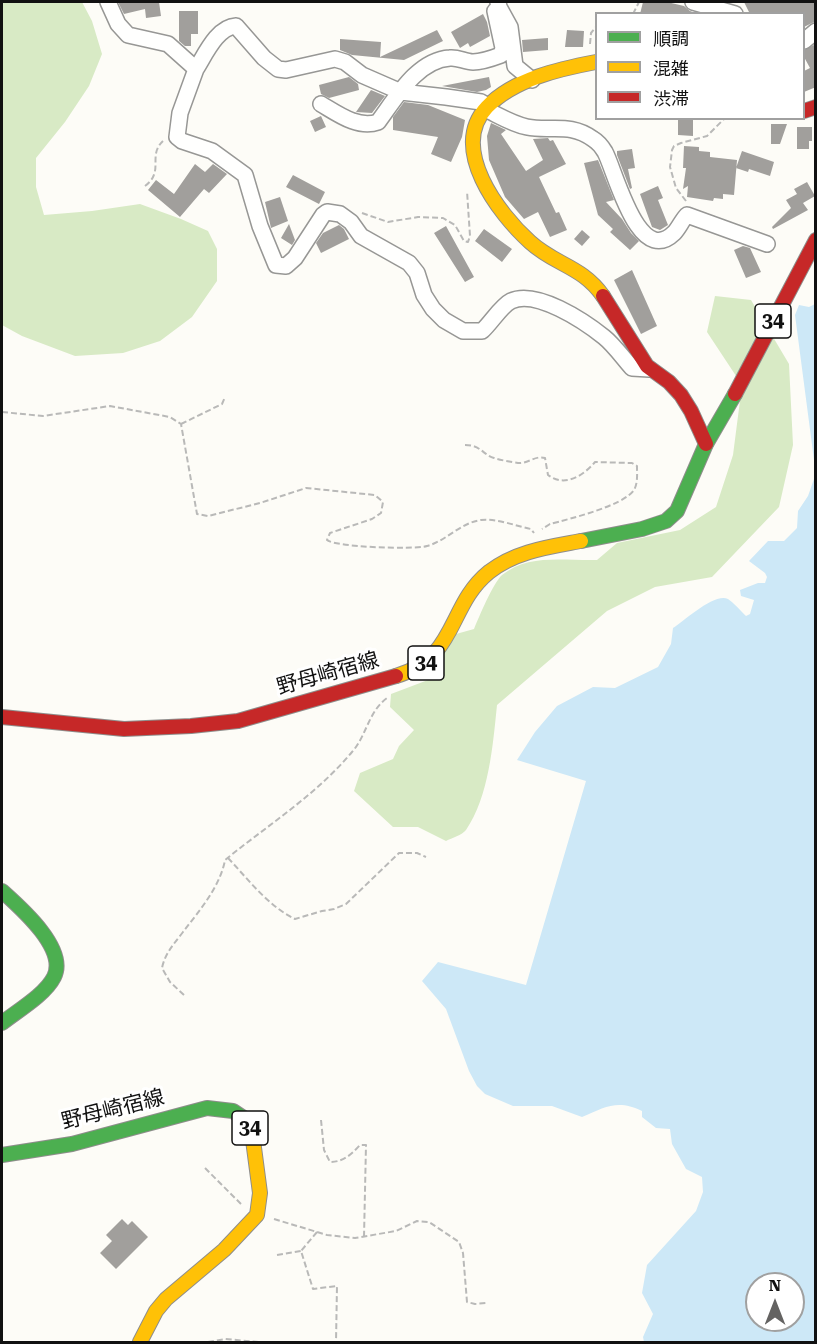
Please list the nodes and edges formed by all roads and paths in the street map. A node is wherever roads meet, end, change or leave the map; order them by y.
1 (108, 2) edge
2 (693, 2) edge
3 (499, 4) edge
4 (728, 12) edge
5 (595, 29) edge
6 (591, 48) dead end
7 (595, 63) edge
8 (196, 69) junction
9 (532, 80) junction
10 (401, 92) junction
11 (321, 104) dead end
12 (486, 107) junction
13 (723, 120) edge
14 (177, 137) junction
15 (467, 181) dead end
16 (145, 186) dead end
17 (339, 214) junction
18 (687, 215) junction
19 (816, 240) edge
20 (767, 244) dead end
21 (649, 369) junction
22 (225, 397) dead end
23 (2, 412) edge
24 (181, 424) junction
25 (706, 444) junction
26 (465, 445) dead end
27 (534, 533) junction
28 (542, 548) junction
29 (393, 694) dead end
30 (2, 717) edge
31 (426, 857) dead end
32 (228, 858) junction
33 (2, 891) edge
34 (184, 995) dead end
35 (2, 1023) edge
36 (321, 1120) dead end
37 (2, 1155) edge
38 (205, 1168) dead end
39 (255, 1216) junction
40 (317, 1232) junction
41 (364, 1237) junction
42 (301, 1251) junction
43 (277, 1255) dead end
44 (486, 1303) dead end
45 (140, 1342) edge
46 (208, 1342) edge
47 (259, 1342) edge
48 (336, 1342) edge

1 - 8 street
2 - 4 street
3 - 9 street
3 - 10 street
5 - 6 path
7 - 9 main road
8 - 10 street
8 - 14 street
9 - 12 main road
10 - 11 street
10 - 12 street
12 - 18 street
12 - 21 main road
13 - 18 path
14 - 16 path
14 - 17 street
15 - 17 path
17 - 21 street
18 - 20 street
19 - 25 main road, 野母崎宿線 / 34
21 - 25 main road
22 - 24 path
23 - 24 path
24 - 27 path
25 - 28 main road, 野母崎宿線 / 34
26 - 27 path
27 - 28 path
28 - 30 main road, 野母崎宿線 / 34
29 - 32 path
31 - 32 path
32 - 34 path
33 - 35 main road
36 - 41 path
37 - 39 main road, 野母崎宿線 / 34
38 - 39 path
39 - 40 path
39 - 45 main road
40 - 41 path
40 - 42 path
41 - 44 path
42 - 43 path
42 - 48 path
46 - 47 path

